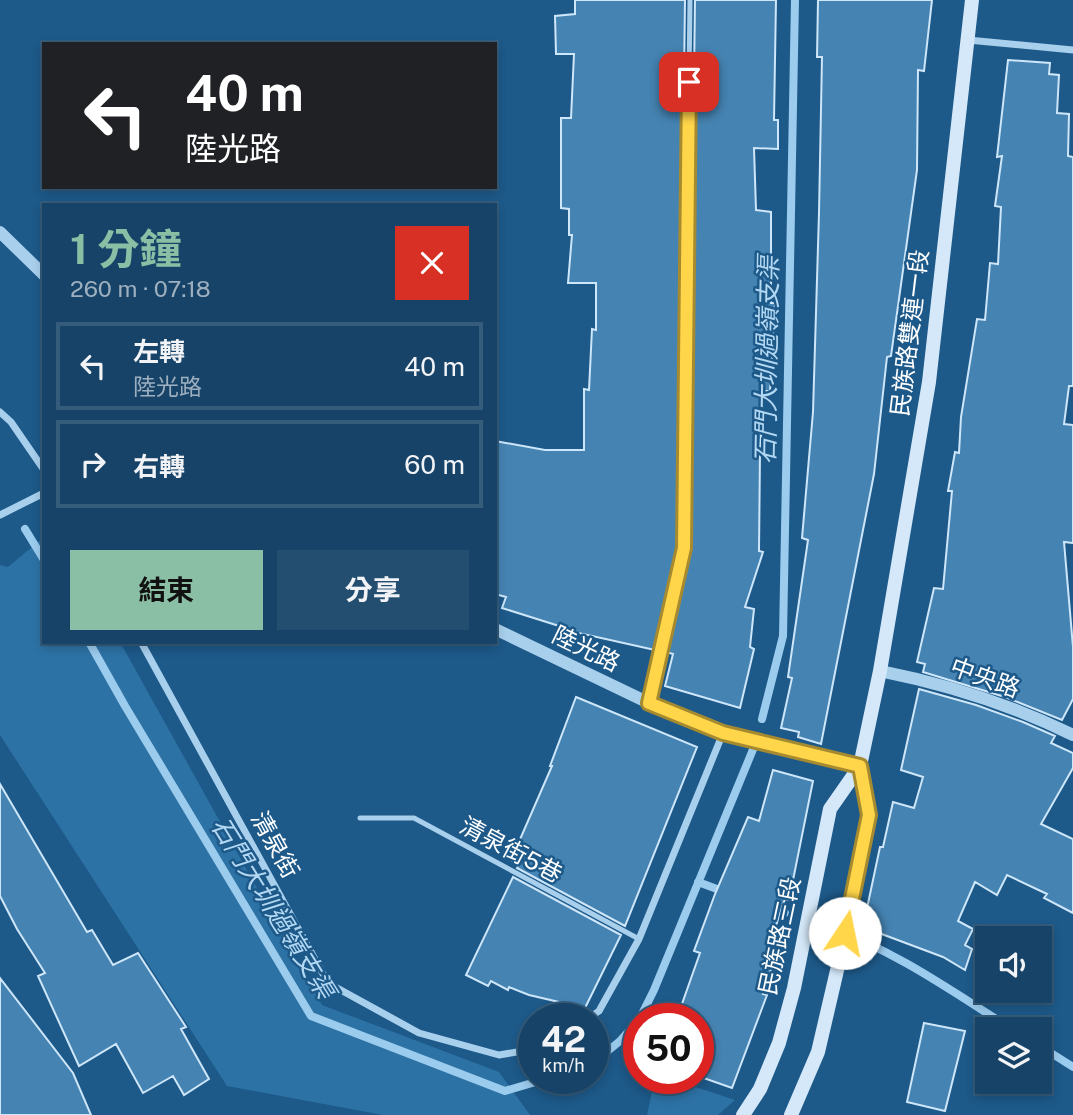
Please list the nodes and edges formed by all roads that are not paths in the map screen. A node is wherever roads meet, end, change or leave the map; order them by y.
1 (690, 0) edge
2 (972, 0) edge
3 (968, 40) junction
4 (1073, 50) edge
5 (0, 232) edge
6 (42, 273) edge
7 (0, 412) edge
8 (42, 467) edge
9 (42, 494) edge
10 (0, 515) edge
11 (497, 630) edge
12 (142, 644) edge
13 (880, 671) junction
14 (649, 703) junction
15 (723, 733) junction
16 (1073, 735) edge
17 (860, 766) junction
18 (360, 818) dead end
19 (639, 939) junction
20 (603, 1003) edge
21 (518, 1052) edge
22 (743, 1115) edge
23 (791, 1115) edge

1 - 14 lane
2 - 3 main road, 民族路雙連一段
3 - 4 street
3 - 13 main road, 民族路雙連一段
5 - 6 street
7 - 8 street
9 - 10 street
11 - 14 street, 陸光路
12 - 21 street, 清泉街
13 - 16 street, 中央路
13 - 17 main road, 民族路三段
14 - 15 street, 陸光路
15 - 17 street, 陸光路
15 - 19 street
17 - 22 main road, 民族路三段
17 - 23 main road, 民族路三段
18 - 19 lane, 清泉街5巷
19 - 20 street

